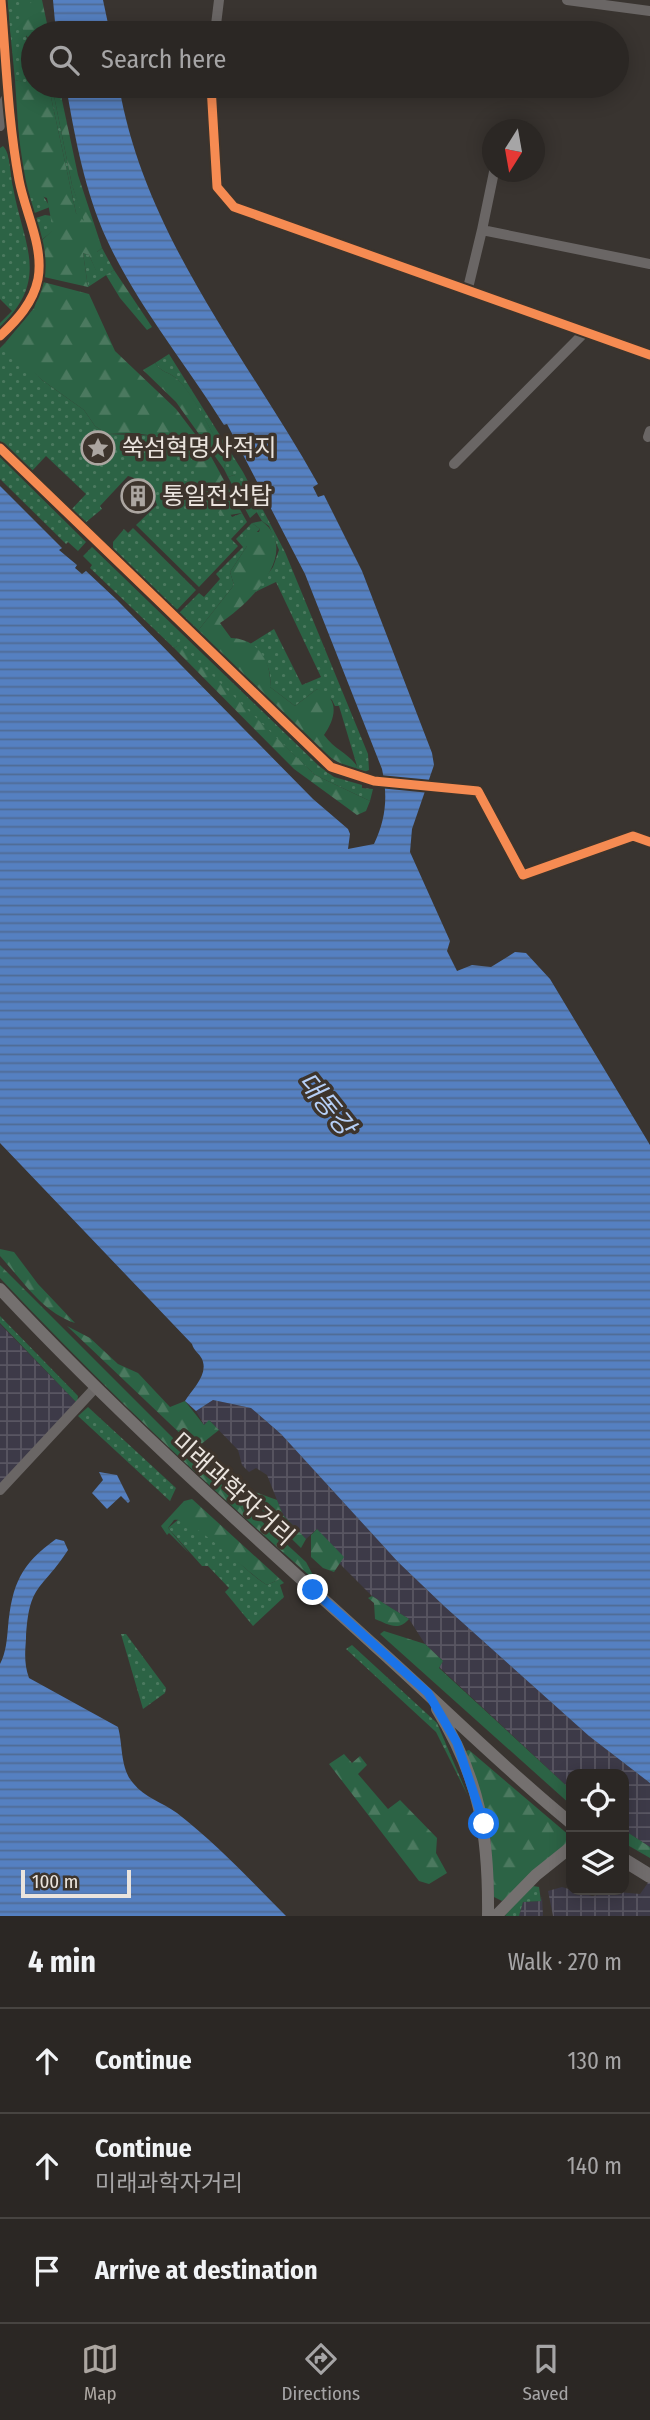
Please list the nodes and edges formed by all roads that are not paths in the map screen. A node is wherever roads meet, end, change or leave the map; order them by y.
1 (1, 0) edge
2 (219, 0) edge
3 (568, 0) edge
4 (650, 11) edge
5 (216, 21) edge
6 (7, 85) junction
7 (212, 98) edge
8 (0, 125) edge
9 (492, 182) edge
10 (482, 230) junction
11 (650, 264) edge
12 (468, 288) junction
13 (584, 333) junction
14 (0, 336) edge
15 (650, 355) edge
16 (0, 448) edge
17 (454, 464) dead end
18 (650, 842) edge
19 (0, 1289) edge
20 (96, 1387) junction
21 (0, 1490) edge
22 (428, 1693) junction
23 (566, 1819) edge
24 (566, 1851) edge
25 (629, 1863) edge
26 (647, 1874) edge
27 (488, 1916) edge
28 (496, 1916) edge

1 - 6 street
2 - 5 street
3 - 4 street
6 - 8 street
6 - 14 street
7 - 12 street
9 - 10 street
10 - 11 street
10 - 12 street
12 - 13 street
13 - 15 street
13 - 17 street
16 - 18 street
19 - 20 main road, 미래과학자거리
20 - 21 street
20 - 22 main road, 미래과학자거리
22 - 23 main road, 미래과학자거리
22 - 27 main road
24 - 28 main road
25 - 26 highway

